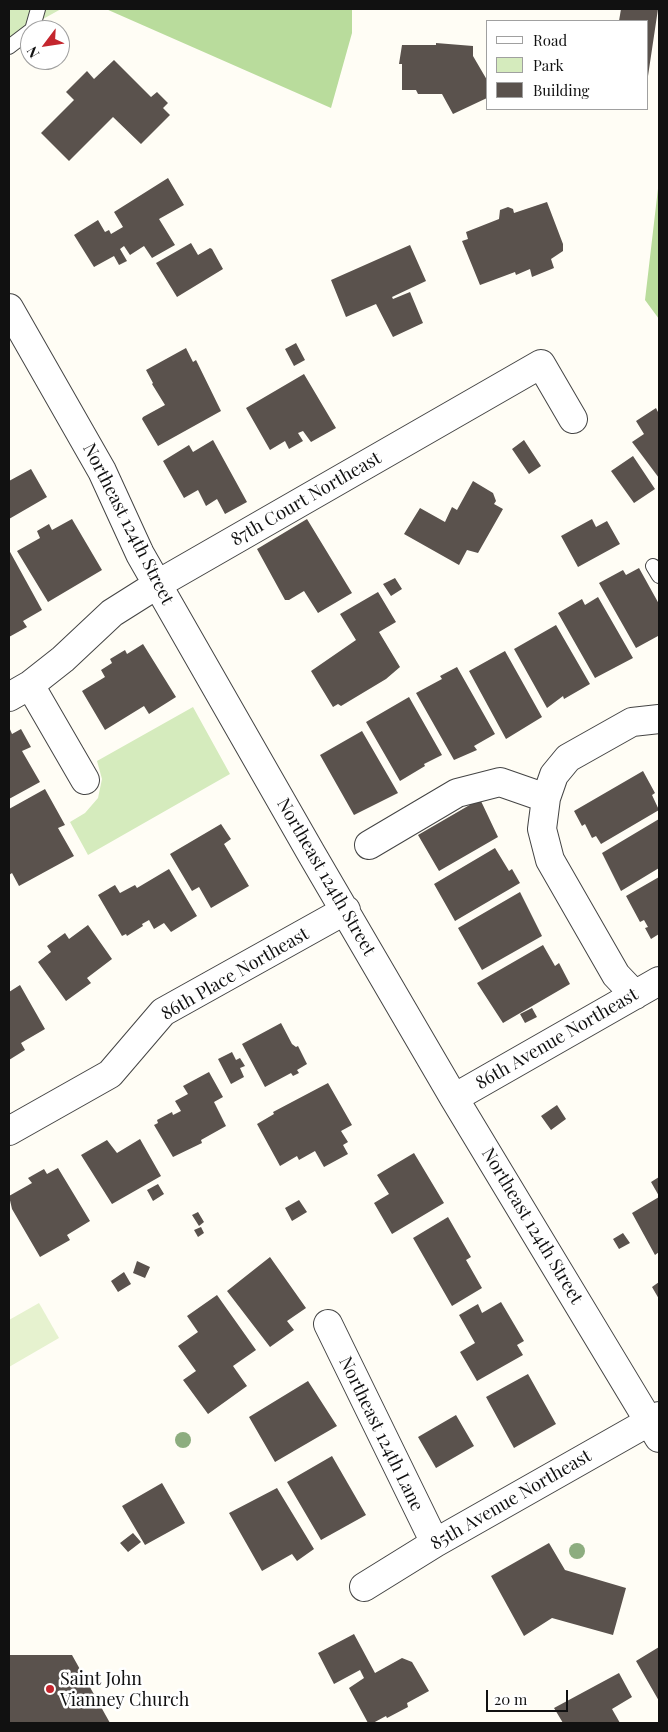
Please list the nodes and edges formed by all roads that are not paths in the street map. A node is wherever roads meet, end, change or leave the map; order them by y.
1 (20, 39) edge
2 (9, 47) edge
3 (9, 308) edge
4 (572, 419) dead end
5 (158, 584) junction
6 (20, 691) edge
7 (659, 719) edge
8 (85, 780) dead end
9 (546, 798) junction
10 (369, 845) dead end
11 (346, 910) junction
12 (659, 981) edge
13 (634, 995) junction
14 (454, 1098) junction
15 (9, 1131) edge
16 (328, 1324) dead end
17 (656, 1425) edge
18 (435, 1543) junction
19 (364, 1587) dead end

1 - 2 lane
3 - 5 street, Northeast 124th Street
4 - 5 street, 87th Court Northeast
5 - 6 street, 87th Court Northeast
5 - 11 street, Northeast 124th Street
6 - 8 street, 87th Court Northeast
7 - 9 street
9 - 10 street
9 - 13 street
11 - 14 street, Northeast 124th Street
11 - 15 street, 86th Place Northeast
12 - 13 street, 86th Avenue Northeast
13 - 14 street, 86th Avenue Northeast
14 - 17 street, Northeast 124th Street
16 - 18 street, Northeast 124th Lane
17 - 18 street, 85th Avenue Northeast
18 - 19 street, 85th Avenue Northeast

